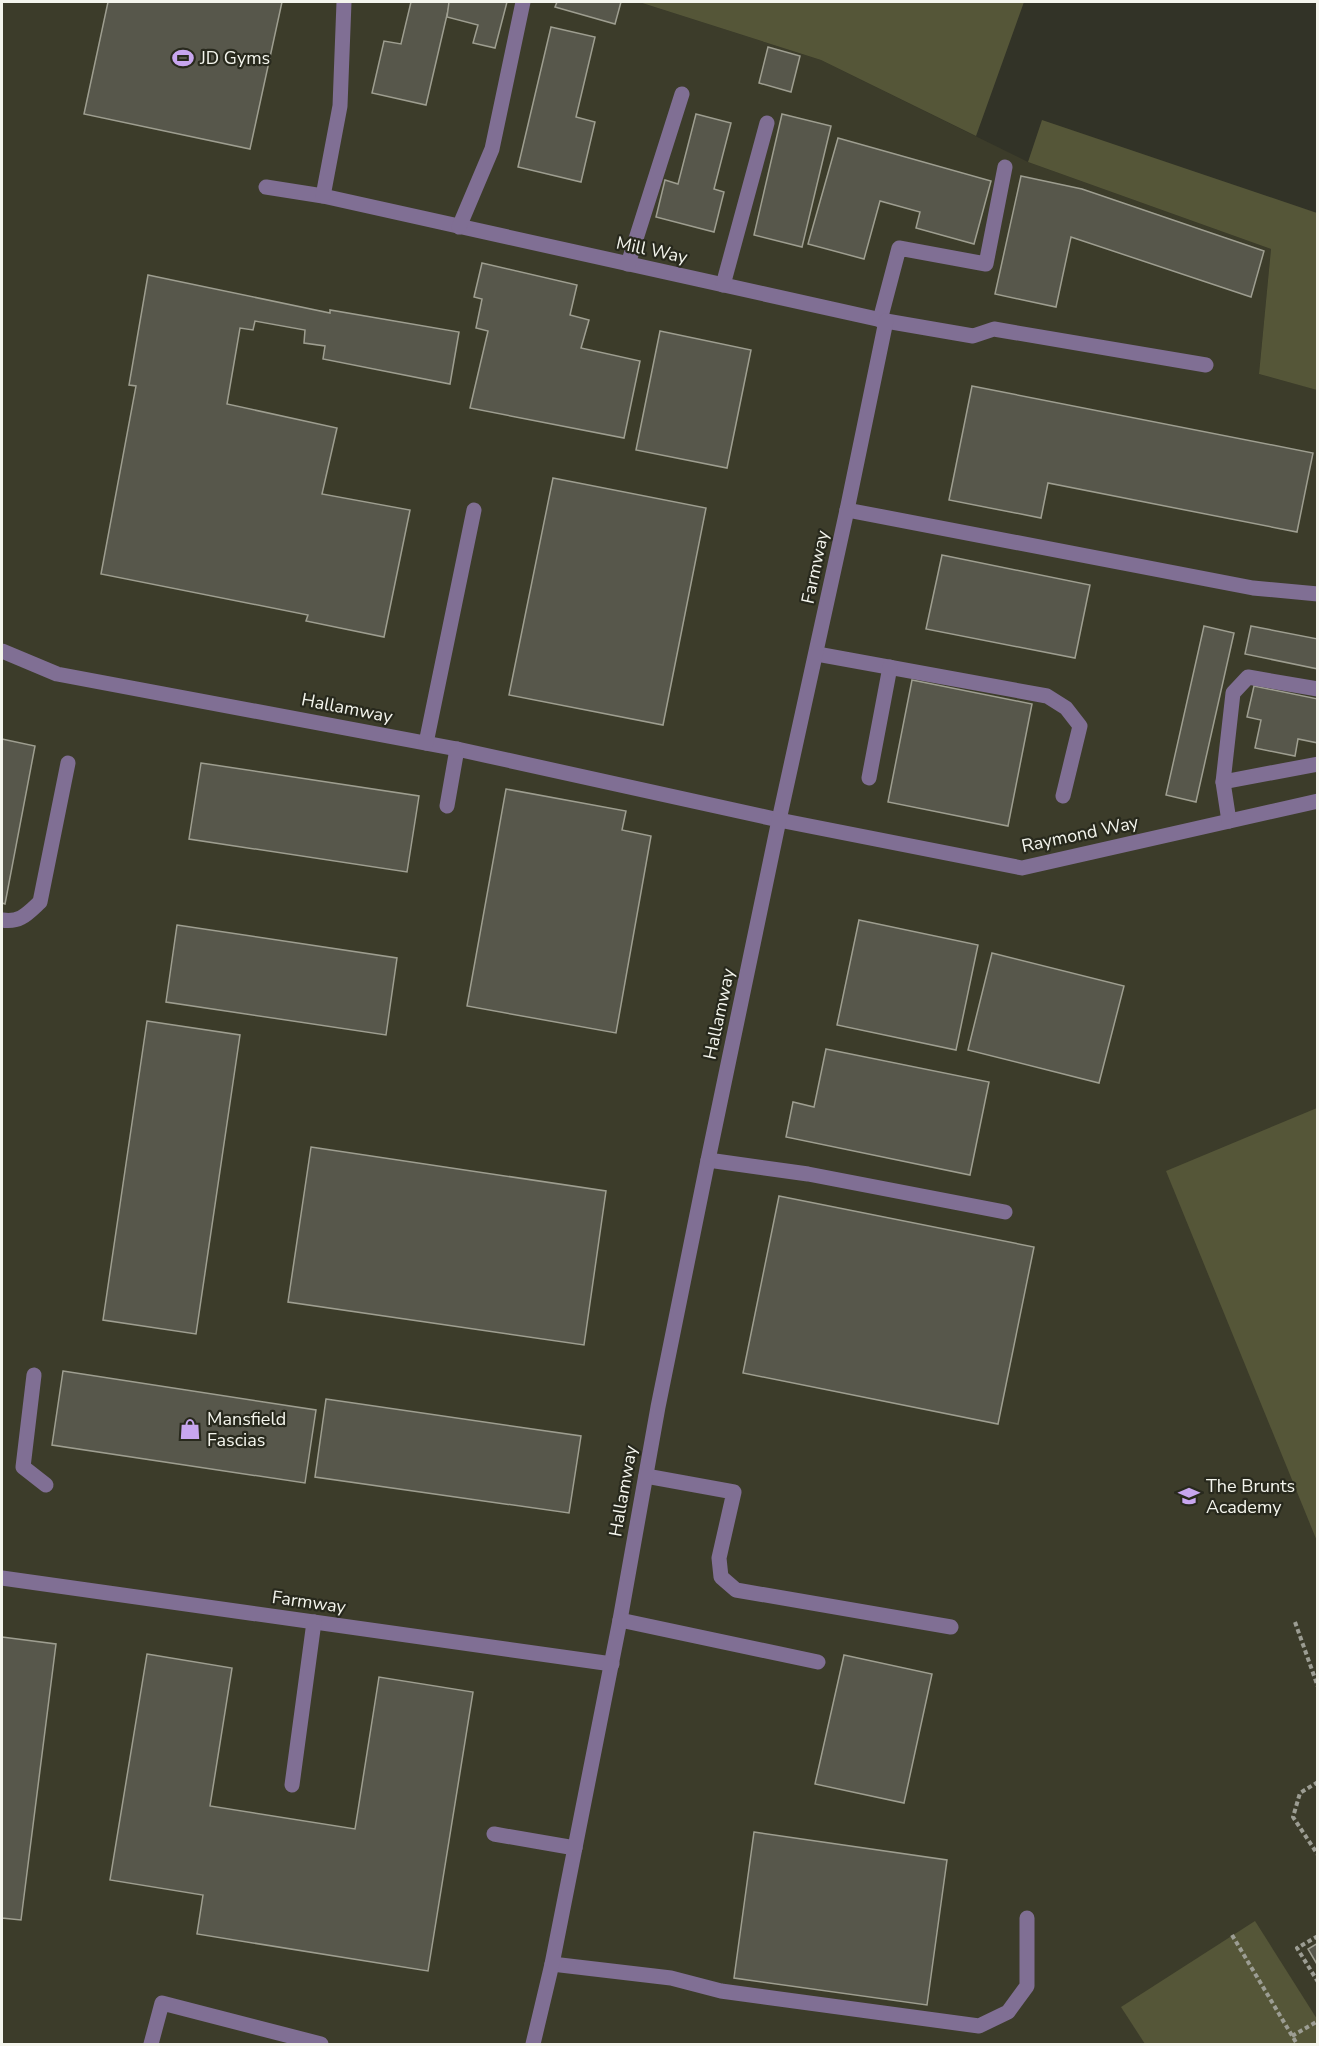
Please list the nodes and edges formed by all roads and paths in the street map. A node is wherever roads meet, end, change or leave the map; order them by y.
1 (344, 2) edge
2 (523, 2) edge
3 (682, 94) dead end
4 (767, 123) dead end
5 (1005, 167) dead end
6 (266, 187) dead end
7 (323, 196) junction
8 (459, 227) junction
9 (628, 264) junction
10 (723, 285) junction
11 (883, 321) junction
12 (1206, 365) dead end
13 (474, 510) dead end
14 (847, 510) junction
15 (1317, 594) edge
16 (2, 651) edge
17 (817, 654) junction
18 (890, 667) junction
19 (1317, 689) edge
20 (426, 743) junction
21 (457, 749) junction
22 (68, 763) dead end
23 (1317, 764) edge
24 (869, 778) dead end
25 (1223, 782) junction
26 (1063, 796) dead end
27 (1317, 801) edge
28 (447, 807) dead end
29 (779, 820) junction
30 (1229, 821) junction
31 (2, 920) edge
32 (708, 1160) junction
33 (1005, 1212) dead end
34 (34, 1375) dead end
35 (646, 1476) junction
36 (46, 1485) dead end
37 (2, 1578) edge
38 (620, 1620) junction
39 (314, 1622) junction
40 (1295, 1622) dead end
41 (951, 1627) dead end
42 (818, 1662) dead end
43 (612, 1664) junction
44 (1317, 1687) edge
45 (1317, 1782) edge
46 (292, 1785) dead end
47 (494, 1834) dead end
48 (575, 1848) junction
49 (1317, 1855) edge
50 (1027, 1918) dead end
51 (1232, 1935) dead end
52 (1317, 1936) edge
53 (552, 1964) junction
54 (1317, 1982) edge
55 (1317, 2021) edge
56 (1292, 2037) junction
57 (151, 2044) edge
58 (321, 2044) edge
59 (533, 2044) edge
60 (1297, 2044) edge

1 - 7 street
2 - 8 street
3 - 9 street
4 - 10 street
5 - 11 street, Farmway
6 - 7 street, Mill Way
7 - 8 street, Mill Way
8 - 9 street, Mill Way
9 - 10 street, Mill Way
10 - 11 street, Mill Way
11 - 12 street, Mill Way
11 - 14 street, Farmway
13 - 20 street
14 - 15 street
14 - 17 street, Farmway
16 - 20 street, Hallamway
17 - 18 street
17 - 29 street, Farmway
18 - 24 street
18 - 26 street
19 - 25 street
20 - 21 street, Hallamway
21 - 28 street
21 - 29 street, Hallamway
22 - 31 street
23 - 25 street
25 - 30 street
27 - 30 street, Raymond Way
29 - 30 street, Raymond Way
29 - 32 street, Hallamway
32 - 33 street
32 - 35 street, Hallamway
34 - 36 street
35 - 38 street, Hallamway
35 - 41 street
37 - 39 street, Farmway
38 - 42 street
38 - 43 street, Hallamway
39 - 43 street, Farmway
39 - 46 street
40 - 44 path
43 - 48 street, Hallamway
45 - 49 path
47 - 48 street
48 - 53 street, Hallamway
50 - 53 street
51 - 56 path
52 - 54 path
53 - 59 street, Hallamway
55 - 56 path
56 - 60 path
57 - 58 street

